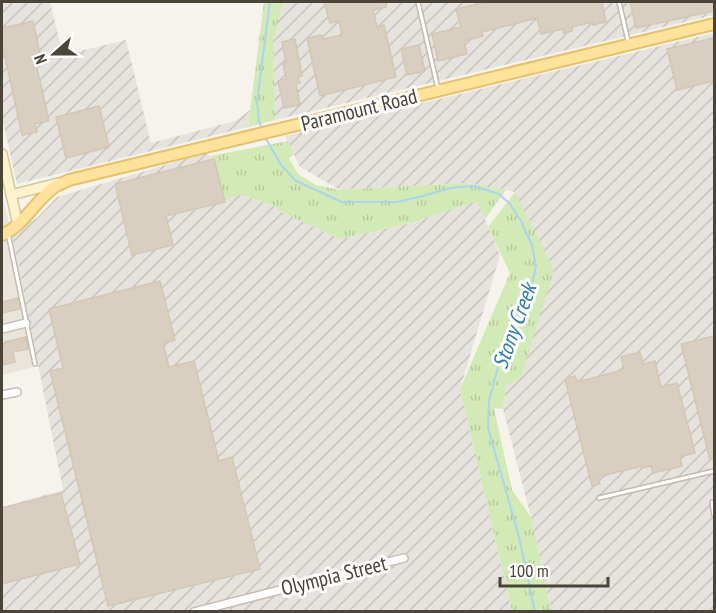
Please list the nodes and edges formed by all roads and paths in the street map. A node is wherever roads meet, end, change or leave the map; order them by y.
1 (418, 2) edge
2 (620, 2) edge
3 (714, 24) edge
4 (629, 45) junction
5 (438, 91) junction
6 (2, 154) edge
7 (69, 180) junction
8 (11, 195) junction
9 (18, 225) junction
10 (4, 233) edge
11 (27, 323) junction
12 (2, 329) edge
13 (35, 364) dead end
14 (17, 392) dead end
15 (2, 395) edge
16 (714, 471) edge
17 (599, 498) dead end
18 (712, 502) dead end
19 (714, 515) edge
20 (404, 558) dead end
21 (194, 612) edge

1 - 5 lane
2 - 4 lane
3 - 4 main road, Paramount Road
4 - 5 main road, Paramount Road
5 - 7 main road, Paramount Road
6 - 8 street
7 - 8 street
7 - 9 main road, Paramount Road
8 - 9 street
9 - 10 main road, Paramount Road
10 - 11 lane
11 - 12 street
11 - 13 lane
14 - 15 street
16 - 17 lane
18 - 19 lane
20 - 21 street, Olympia Street

